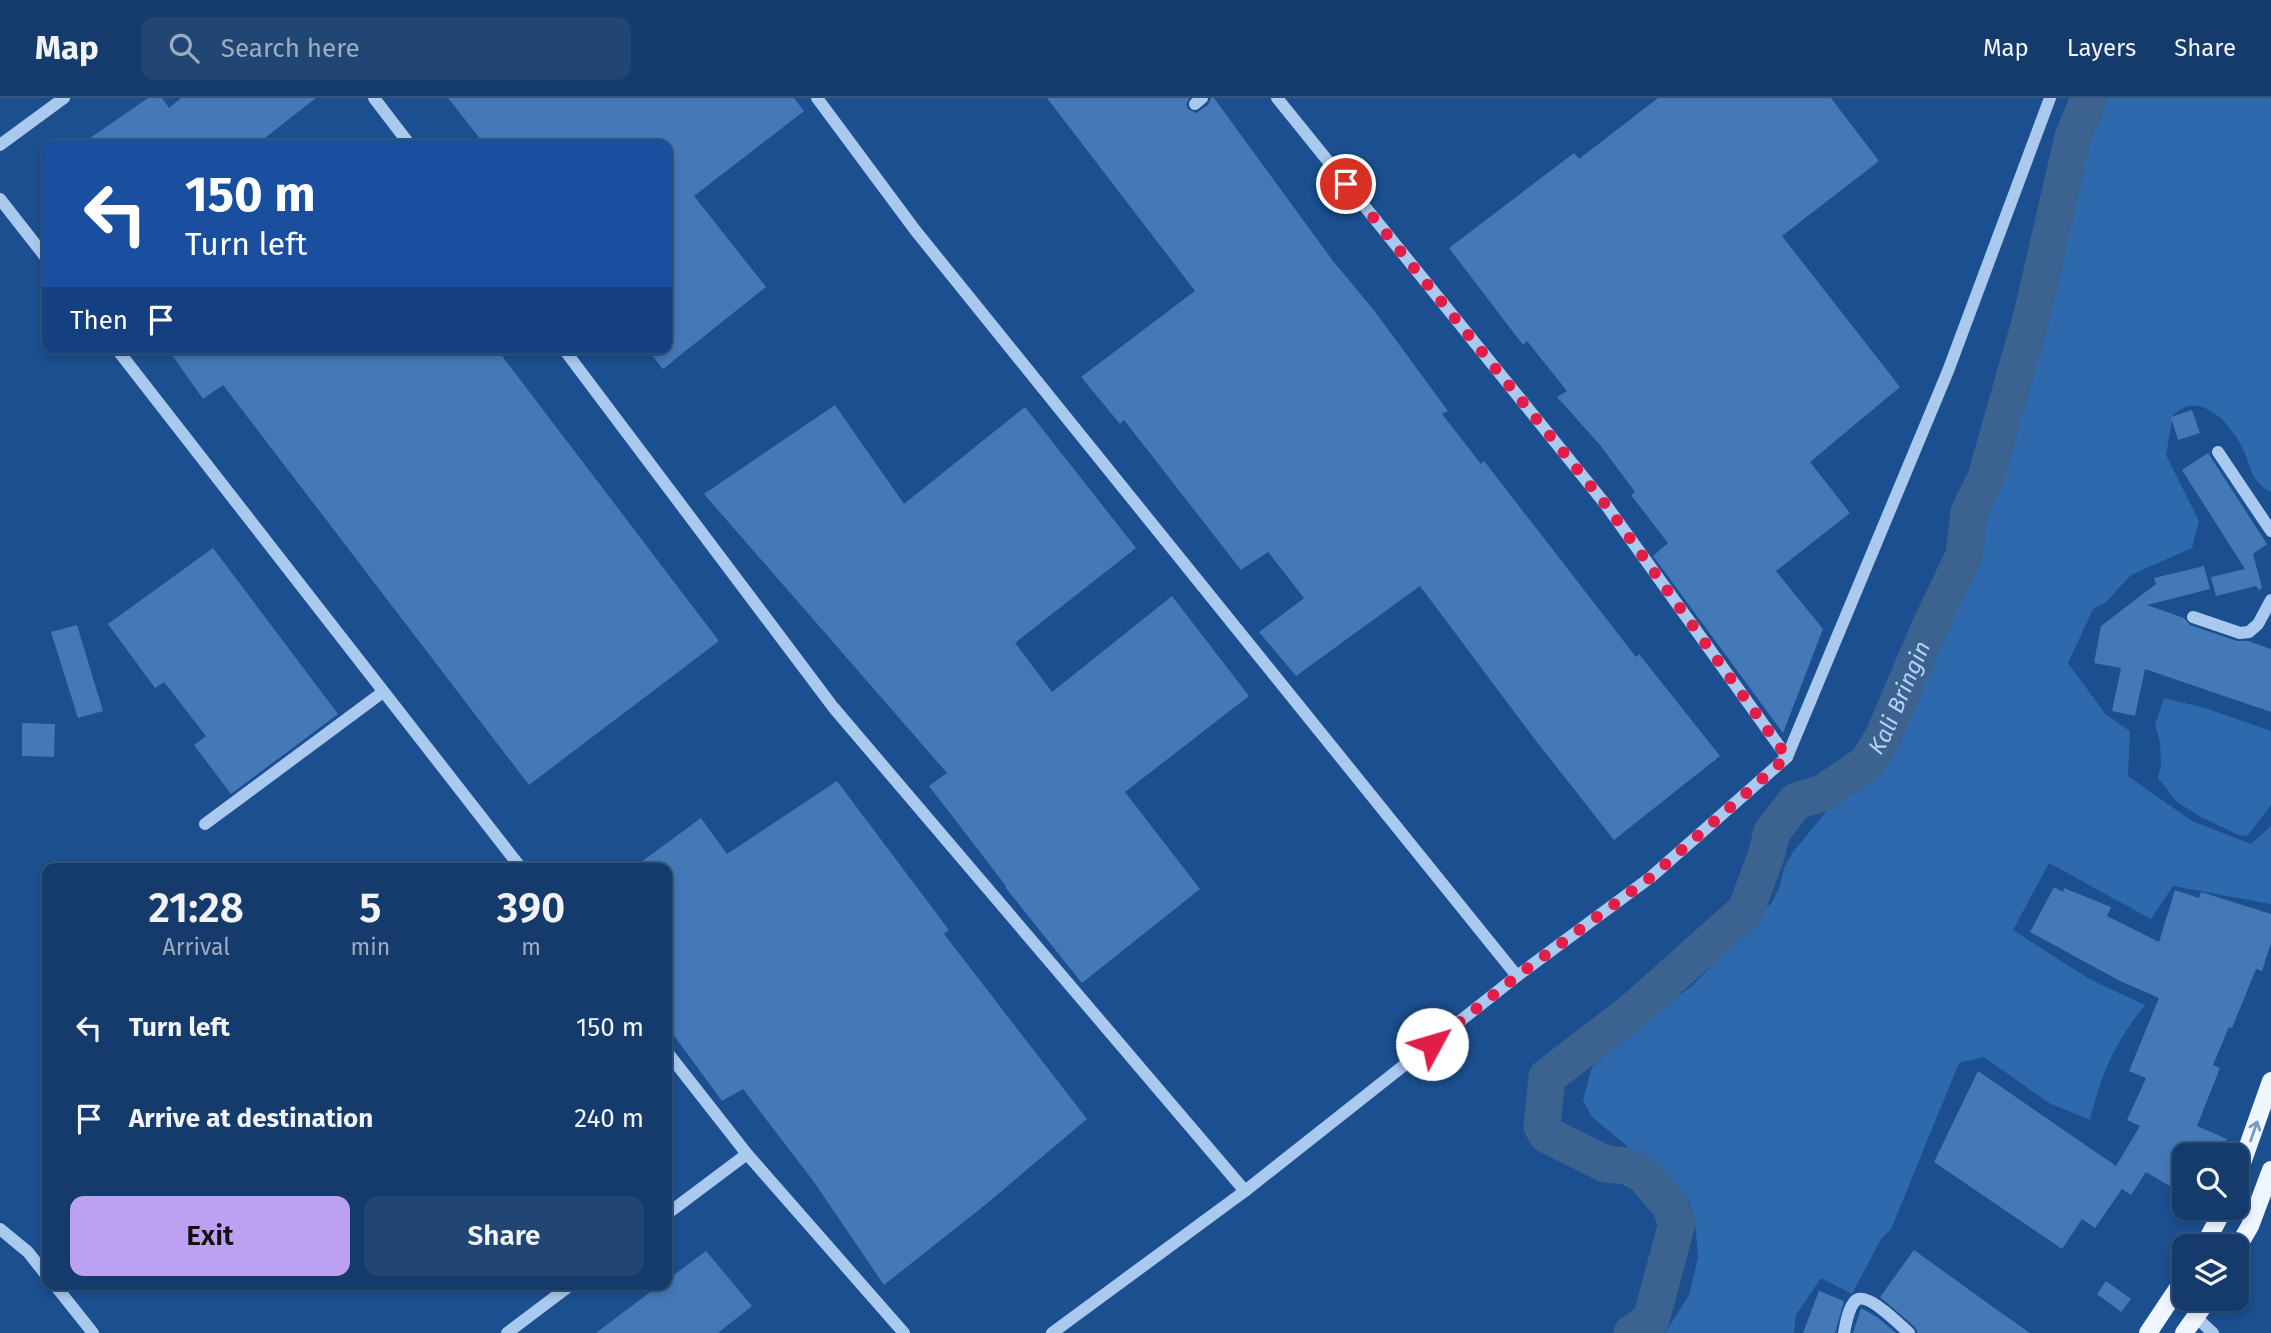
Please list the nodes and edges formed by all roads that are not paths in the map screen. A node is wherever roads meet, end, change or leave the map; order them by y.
1 (64, 98) edge
2 (374, 98) edge
3 (817, 98) edge
4 (1277, 98) edge
5 (2050, 98) edge
6 (406, 140) edge
7 (0, 145) edge
8 (0, 198) edge
9 (42, 253) edge
10 (121, 354) edge
11 (568, 354) edge
12 (2218, 452) dead end
13 (2271, 531) edge
14 (2271, 600) edge
15 (2193, 617) dead end
16 (383, 692) junction
17 (1787, 757) junction
18 (205, 824) dead end
19 (518, 863) edge
20 (1517, 976) junction
21 (672, 1058) edge
22 (2271, 1081) edge
23 (2249, 1143) edge
24 (747, 1154) junction
25 (2271, 1170) edge
26 (1245, 1191) junction
27 (672, 1210) edge
28 (0, 1229) edge
29 (2245, 1234) edge
30 (42, 1270) edge
31 (59, 1290) edge
32 (564, 1290) edge
33 (2172, 1297) edge
34 (2200, 1311) edge
35 (2196, 1317) junction
36 (93, 1333) edge
37 (507, 1333) edge
38 (904, 1333) edge
39 (1052, 1333) edge
40 (1844, 1333) edge
41 (1909, 1333) edge
42 (2148, 1333) edge
43 (2184, 1333) edge
44 (2213, 1333) edge

1 - 7 street
2 - 6 street
3 - 20 street
4 - 17 street
5 - 17 street
8 - 9 street
10 - 16 street
11 - 26 street
12 - 13 street
14 - 15 street
16 - 18 street
16 - 19 street
17 - 20 street
20 - 26 street
21 - 24 street
23 -> 22 main road
24 - 27 street
24 - 38 street
25 - 29 main road
26 - 39 street
28 - 30 street
31 - 36 street
32 - 37 street
33 - 42 main road
34 - 35 main road
35 - 43 main road
35 - 44 street
40 - 41 street

